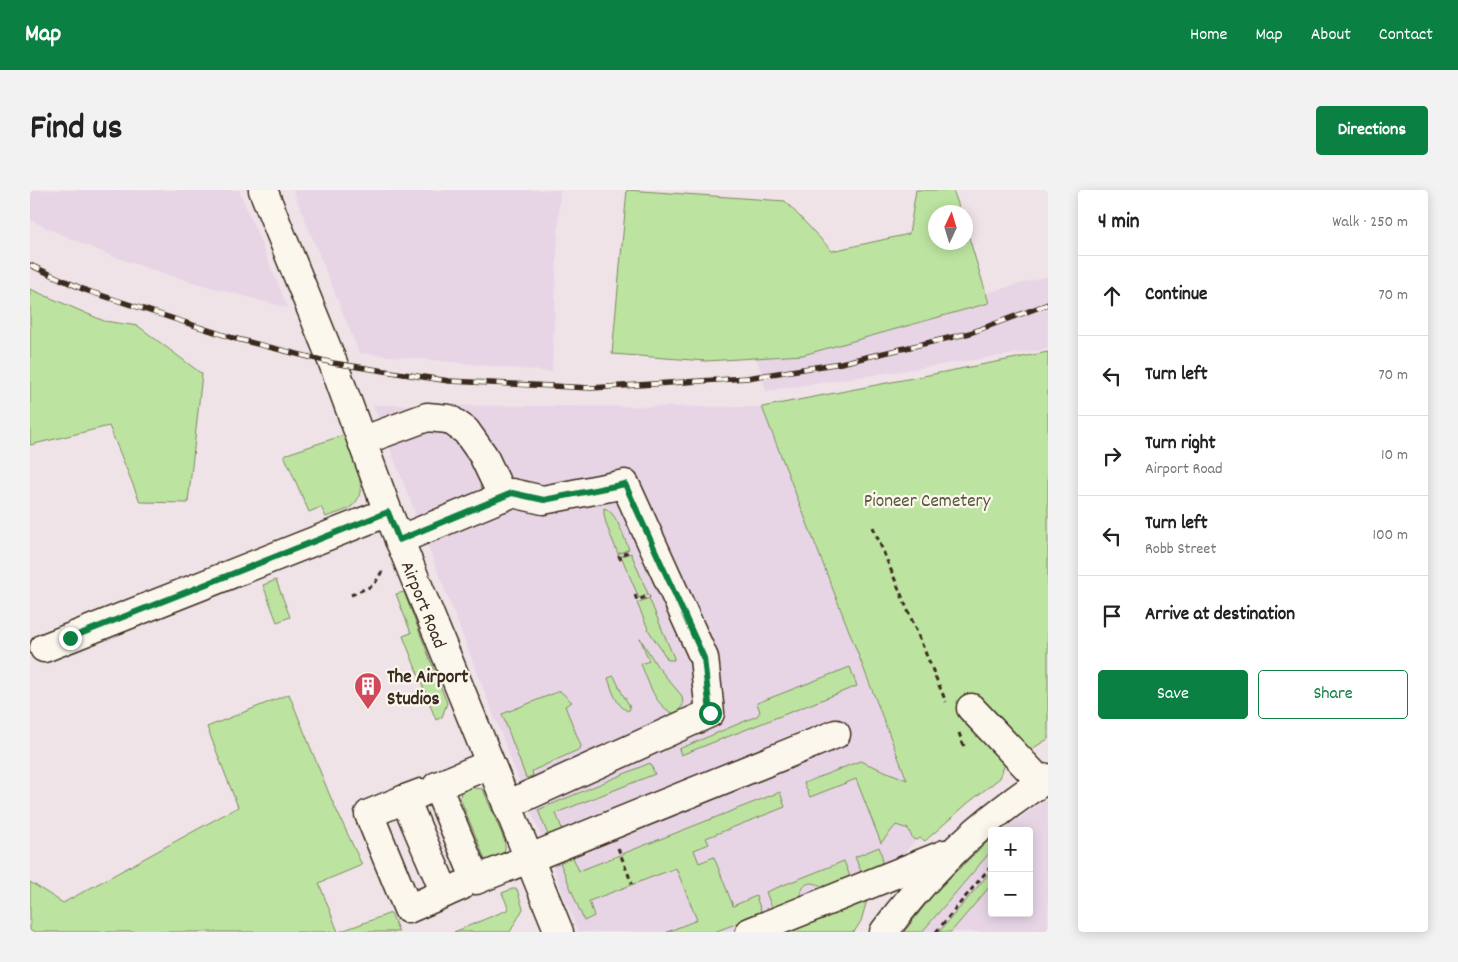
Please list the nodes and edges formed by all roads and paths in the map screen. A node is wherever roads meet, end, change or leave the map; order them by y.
1 (263, 190) edge
2 (362, 441) junction
3 (502, 497) junction
4 (388, 512) junction
5 (873, 527) dead end
6 (390, 550) junction
7 (630, 551) dead end
8 (621, 560) dead end
9 (351, 595) dead end
10 (635, 595) dead end
11 (649, 596) dead end
12 (44, 648) dead end
13 (959, 714) junction
14 (836, 734) dead end
15 (966, 749) dead end
16 (490, 764) junction
17 (1045, 780) edge
18 (437, 786) junction
19 (405, 799) junction
20 (506, 805) junction
21 (615, 841) dead end
22 (956, 849) junction
23 (530, 858) junction
24 (988, 870) edge
25 (476, 880) junction
26 (632, 884) dead end
27 (445, 893) junction
28 (559, 932) edge
29 (750, 932) edge
30 (884, 932) edge
31 (936, 932) edge

1 - 2 street, Airport Road
2 - 3 street
2 - 4 street, Airport Road
3 - 6 street
3 - 20 street
4 - 6 street, Airport Road
4 - 12 street
5 - 13 path
6 - 9 path
6 - 16 street, Airport Road
7 - 8 path
10 - 11 path
13 - 15 path
13 - 17 street
14 - 23 street
16 - 18 street
16 - 20 street, Airport Road
17 - 22 street
18 - 19 street
18 - 25 street
19 - 27 street
19 - 27 street
20 - 23 street, Airport Road
21 - 26 path
22 - 29 street
22 - 30 street
23 - 25 street
23 - 28 street, Airport Road
24 - 31 path
25 - 27 street

